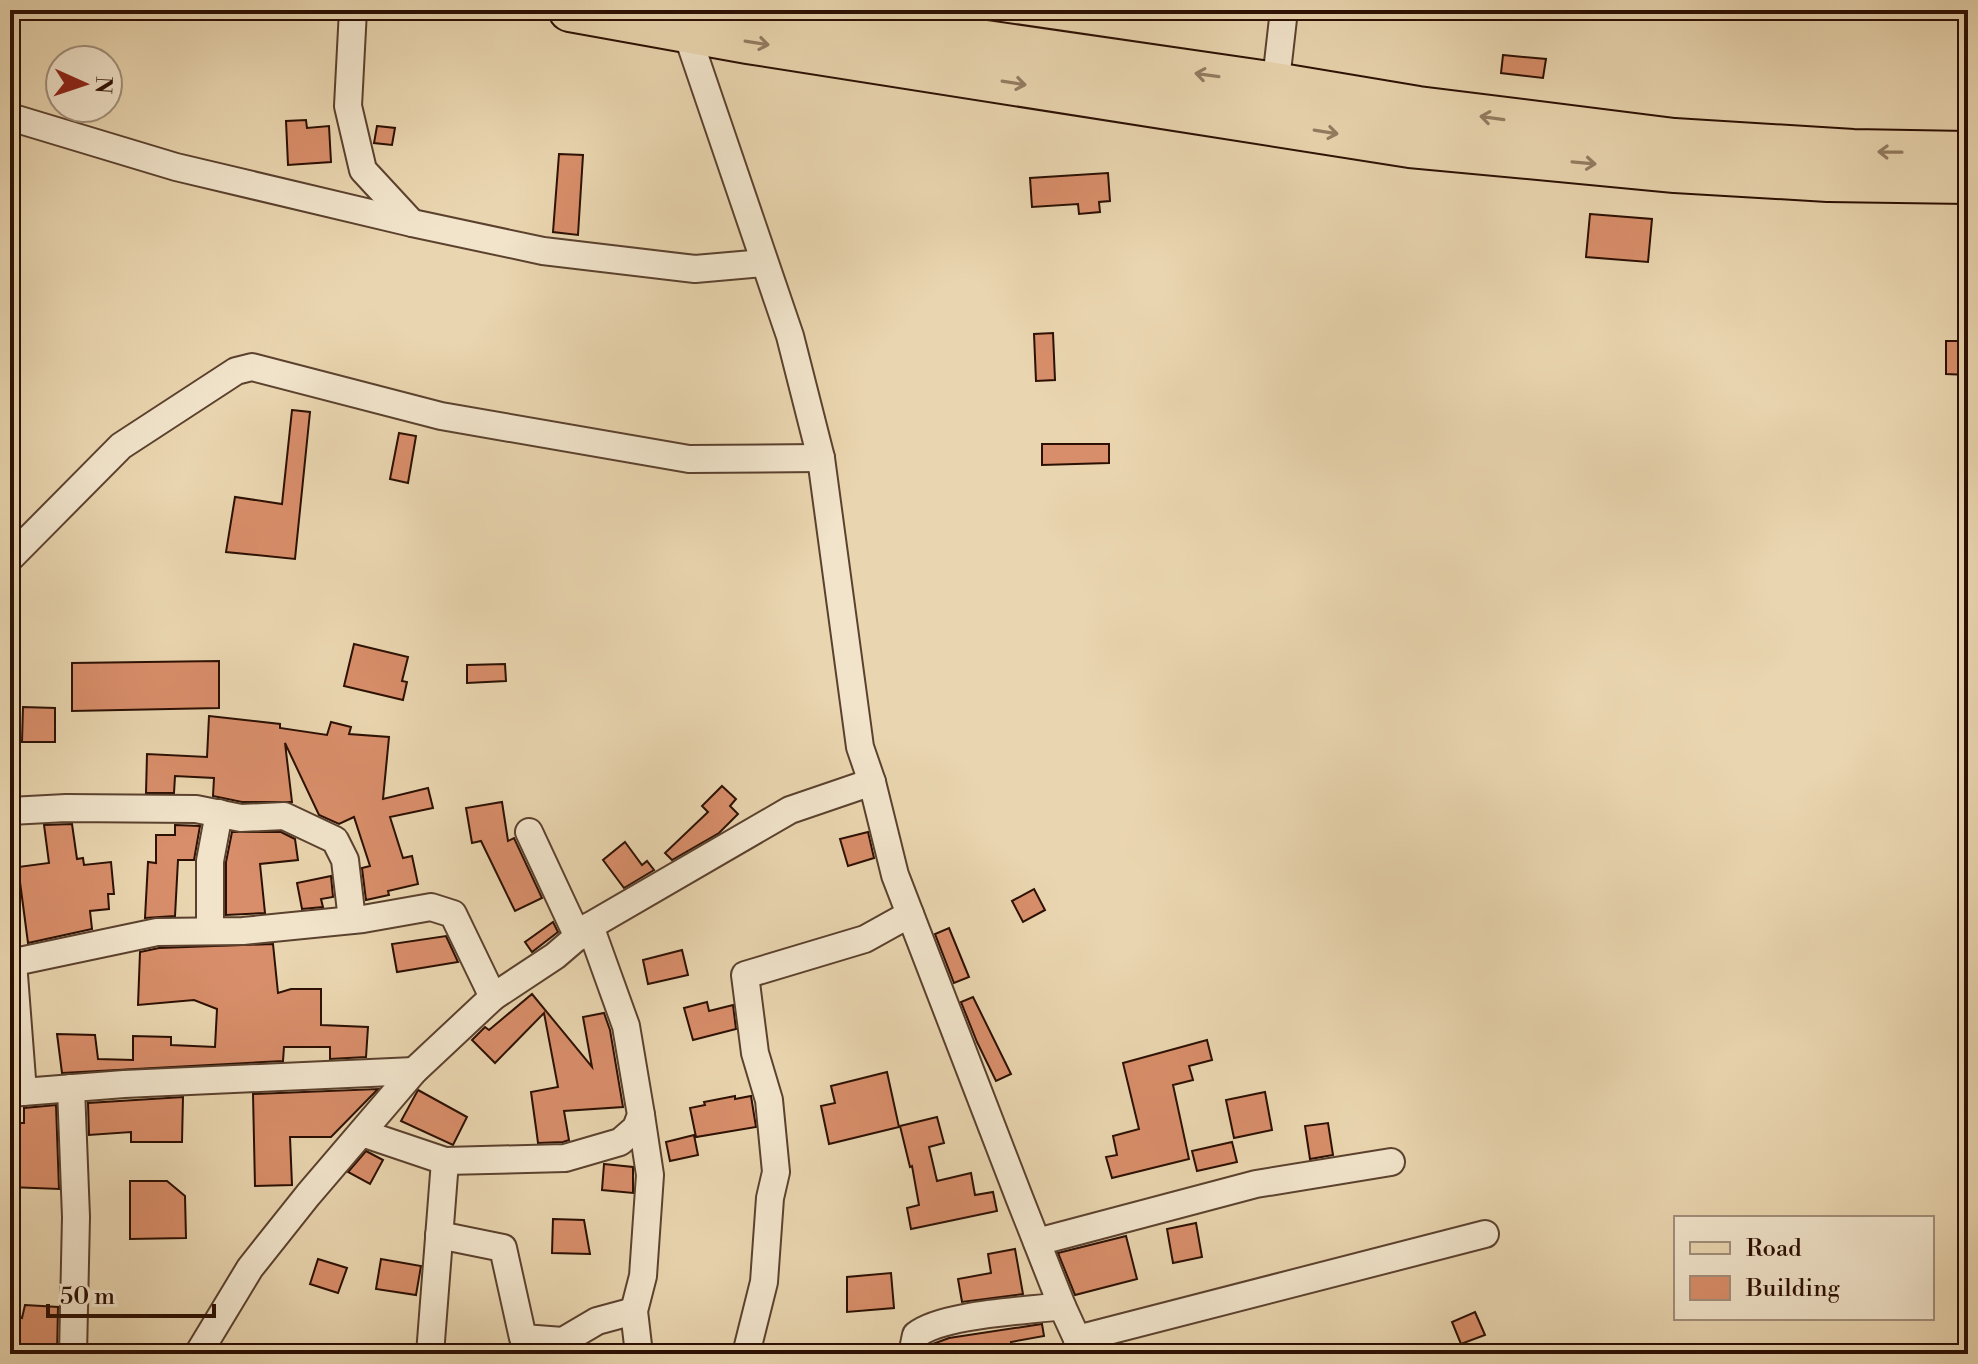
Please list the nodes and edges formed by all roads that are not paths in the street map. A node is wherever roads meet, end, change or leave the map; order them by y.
1 (353, 10) edge
2 (570, 10) edge
3 (1284, 10) edge
4 (739, 11) edge
5 (686, 31) junction
6 (1273, 104) junction
7 (10, 117) edge
8 (1968, 153) edge
9 (1968, 182) edge
10 (412, 223) junction
11 (764, 263) junction
12 (821, 458) junction
13 (10, 558) edge
14 (872, 782) junction
15 (10, 811) edge
16 (219, 813) junction
17 (529, 832) dead end
18 (910, 914) junction
19 (352, 920) junction
20 (210, 931) junction
21 (584, 931) junction
22 (12, 963) edge
23 (493, 997) junction
24 (414, 1071) junction
25 (71, 1088) junction
26 (17, 1093) edge
27 (641, 1115) junction
28 (362, 1133) junction
29 (445, 1161) junction
30 (1391, 1162) dead end
31 (1485, 1234) dead end
32 (439, 1235) junction
33 (1037, 1242) junction
34 (1062, 1306) junction
35 (634, 1311) junction
36 (1081, 1347) edge
37 (73, 1354) edge
38 (198, 1354) edge
39 (430, 1354) edge
40 (639, 1354) edge
41 (746, 1354) edge
42 (912, 1354) edge

1 - 10 street
2 - 5 main road
3 - 6 street
6 -> 4 main road
5 -> 6 main road
5 - 11 street
8 -> 6 main road
6 -> 9 main road
7 - 10 street
10 - 11 street
11 - 12 street
12 - 13 street
12 - 14 street
14 - 18 street
14 - 21 street
15 - 16 street
16 - 19 street
16 - 20 street
17 - 21 street
18 - 33 street
18 - 41 street
19 - 20 street
19 - 23 street
20 - 22 street
21 - 23 street
21 - 27 street
22 - 26 street
23 - 24 street
24 - 25 street
24 - 28 street
25 - 26 street
25 - 37 street
27 - 29 street
27 - 35 street
28 - 29 street
28 - 38 street
29 - 32 street
30 - 33 street
31 - 36 street
32 - 35 street
32 - 39 street
33 - 34 street
34 - 36 street
34 - 42 street
35 - 40 street

